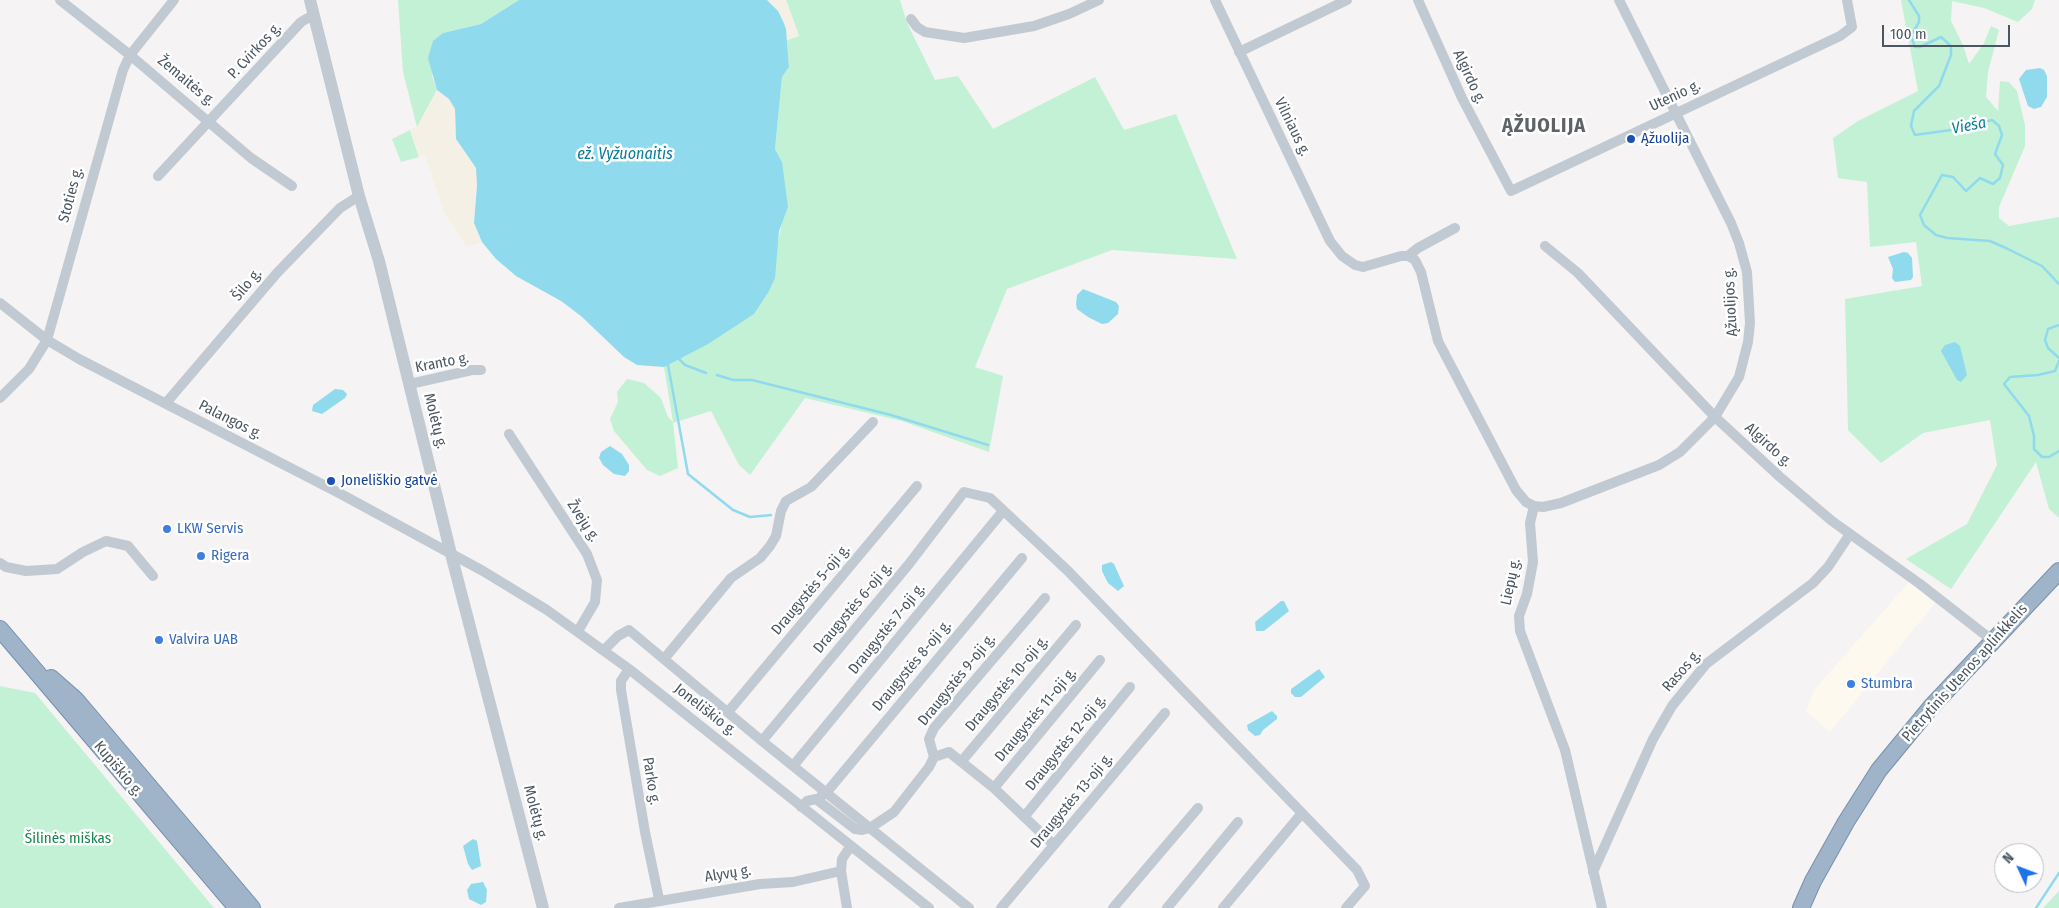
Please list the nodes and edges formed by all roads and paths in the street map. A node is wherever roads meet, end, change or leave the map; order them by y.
1 (60, 0) edge
2 (174, 0) edge
3 (310, 0) edge
4 (1100, 0) edge
5 (1215, 0) edge
6 (1347, 0) edge
7 (1418, 0) edge
8 (1619, 0) edge
9 (1846, 0) edge
10 (314, 15) junction
11 (911, 19) dead end
12 (1239, 52) junction
13 (130, 54) junction
14 (1676, 112) junction
15 (210, 121) junction
16 (158, 176) dead end
17 (292, 186) dead end
18 (1511, 191) joint
19 (360, 196) junction
20 (1455, 228) dead end
21 (1546, 246) dead end
22 (1408, 256) junction
23 (0, 303) edge
24 (47, 340) junction
25 (481, 370) dead end
26 (410, 384) junction
27 (0, 398) edge
28 (166, 404) junction
29 (1715, 417) junction
30 (872, 422) dead end
31 (509, 434) dead end
32 (916, 486) dead end
33 (1534, 506) junction
34 (1003, 511) junction
35 (1850, 534) junction
36 (451, 554) junction
37 (1022, 558) dead end
38 (0, 563) edge
39 (2059, 571) edge
40 (153, 576) dead end
41 (1045, 598) dead end
42 (1076, 625) dead end
43 (0, 630) edge
44 (578, 631) junction
45 (1994, 640) junction
46 (604, 650) junction
47 (664, 660) junction
48 (1100, 660) dead end
49 (28, 663) junction
50 (628, 669) junction
51 (1130, 687) dead end
52 (728, 712) junction
53 (1165, 713) dead end
54 (762, 740) junction
55 (934, 757) junction
56 (961, 762) junction
57 (793, 766) junction
58 (994, 788) junction
59 (826, 793) junction
60 (816, 798) junction
61 (801, 807) junction
62 (1198, 808) dead end
63 (1302, 813) junction
64 (1024, 817) junction
65 (1238, 822) dead end
66 (870, 828) junction
67 (1054, 845) junction
68 (850, 846) junction
69 (840, 871) junction
70 (1593, 872) junction
71 (659, 899) junction
72 (236, 908) edge
73 (252, 908) edge
74 (543, 908) edge
75 (619, 908) edge
76 (847, 908) edge
77 (929, 908) edge
78 (969, 908) edge
79 (1001, 908) edge
80 (1113, 908) edge
81 (1167, 908) edge
82 (1224, 908) edge
83 (1346, 908) edge
84 (1602, 908) edge
85 (1801, 908) edge

1 - 13 street, Žemaitės g.
2 - 13 street, Stoties g.
3 - 10 street, Molėtų g.
4 - 11 street
5 - 12 street, Vilniaus g.
6 - 12 street
7 - 18 street, Algirdo g.
8 - 14 street, Ąžuolijos g.
9 - 14 street, Utenio g.
10 - 15 street, P. Cvirkos g.
10 - 19 street, Molėtų g.
12 - 22 street, Vilniaus g.
13 - 15 street, Žemaitės g.
13 - 24 street, Stoties g.
14 - 18 street, Utenio g.
14 - 29 street, Ąžuolijos g.
15 - 16 street, P. Cvirkos g.
15 - 17 street, Žemaitės g.
19 - 26 street, Molėtų g.
19 - 28 street, Šilo g.
20 - 22 street
21 - 29 street, Algirdo g.
22 - 33 street
23 - 24 street, Palangos g.
24 - 27 street, Stoties g.
24 - 28 street, Palangos g.
25 - 26 street, Kranto g.
26 - 36 street, Molėtų g.
28 - 36 street, Palangos g.
29 - 33 street, Ąžuolijos g.
29 - 35 street, Algirdo g.
30 - 47 street
31 - 44 street, Žvejų g.
32 - 52 street, Draugystės 5-oji g.
33 - 70 street, Liepų g.
34 - 54 street, Draugystės 6-oji g.
34 - 57 street, Draugystės 7-oji g.
34 - 63 street
35 - 45 street, Algirdo g.
35 - 70 street, Rasos g.
36 - 44 street, Joneliškio g.
36 - 74 street, Molėtų g.
37 - 59 street, Draugystės 8-oji g.
38 - 40 street
39 - 45 highway, Pietrytinis Utenos aplinkkelis
41 - 55 street, Draugystės 9-oji g.
42 - 56 street, Draugystės 10-oji g.
43 - 49 highway, Kupiškio g.
44 - 46 street, Joneliškio g.
45 - 85 highway, Pietrytinis Utenos aplinkkelis
46 - 47 street
46 - 50 street, Joneliškio g.
47 - 52 street
48 - 58 street, Draugystės 11-oji g.
49 - 72 highway, Kupiškio g.
49 - 73 highway
50 - 61 street, Joneliškio g.
50 - 71 street, Parko g.
51 - 64 street, Draugystės 12-oji g.
52 - 54 street
53 - 67 street, Draugystės 13-oji g.
54 - 57 street
55 - 56 street
55 - 66 street
56 - 58 street
57 - 59 street
58 - 64 street
59 - 60 street
59 - 66 street
60 - 61 street
60 - 66 street
61 - 68 street, Joneliškio g.
62 - 80 street
63 - 82 street
63 - 83 street
64 - 67 street
65 - 81 street
66 - 78 street
67 - 79 street, Draugystės 13-oji g.
68 - 69 street
68 - 77 street, Joneliškio g.
69 - 71 street, Alyvų g.
69 - 76 street
70 - 84 street, Liepų g.
71 - 75 street, Alyvų g.

